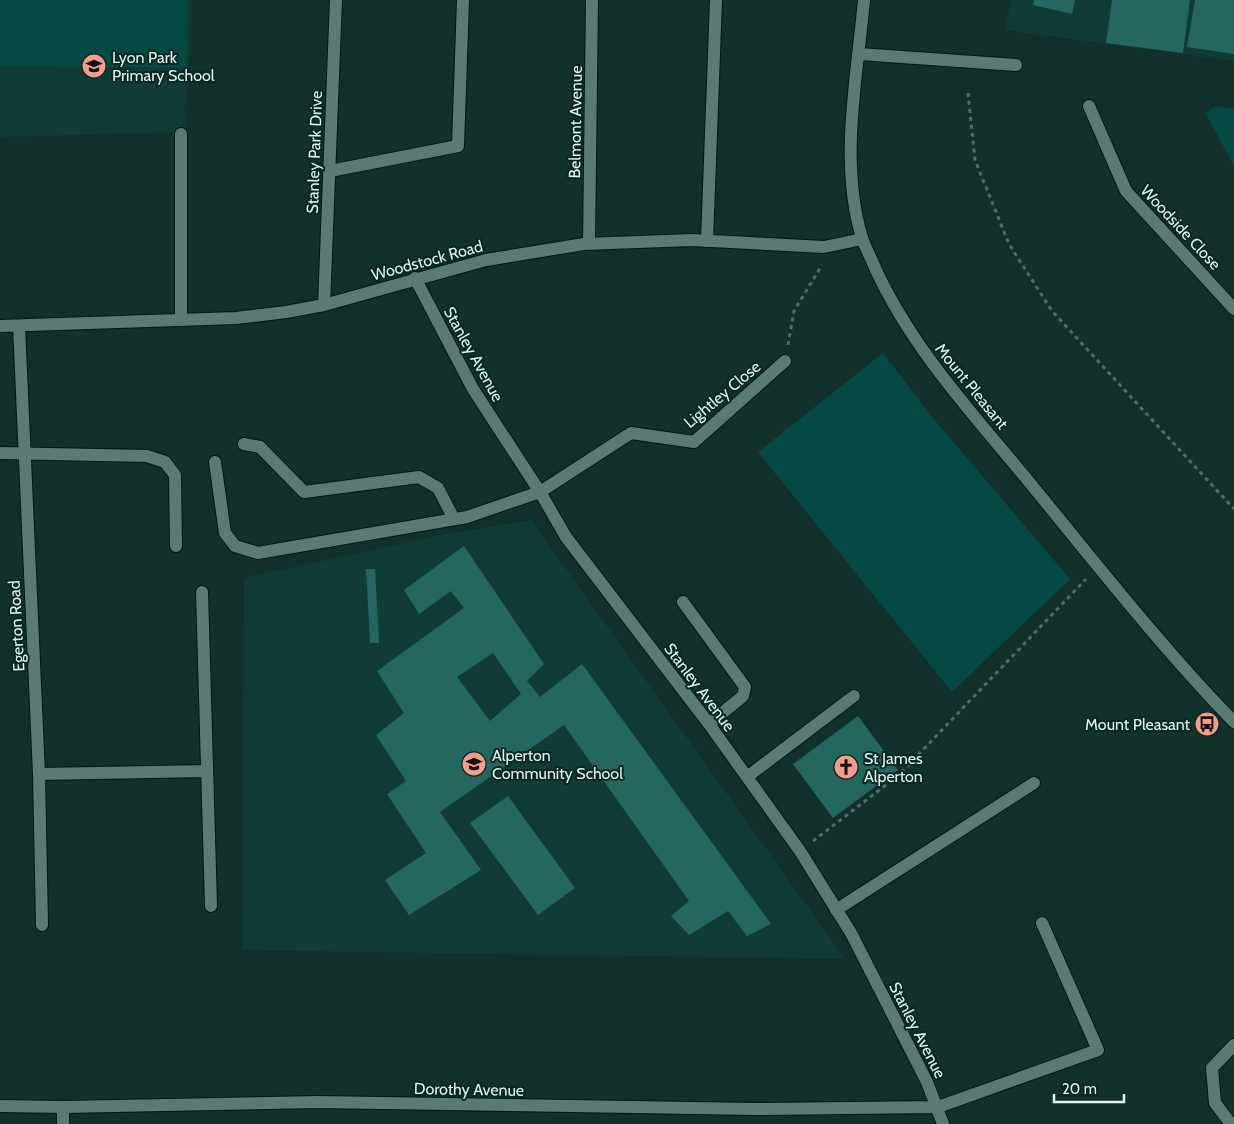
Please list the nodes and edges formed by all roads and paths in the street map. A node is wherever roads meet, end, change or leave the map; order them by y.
1 (336, 0) edge
2 (463, 0) edge
3 (592, 0) edge
4 (716, 0) edge
5 (864, 0) edge
6 (859, 54) junction
7 (1016, 65) dead end
8 (968, 93) dead end
9 (1089, 106) dead end
10 (181, 134) dead end
11 (330, 171) junction
12 (862, 239) junction
13 (707, 241) junction
14 (589, 244) junction
15 (824, 247) junction
16 (414, 278) junction
17 (324, 305) junction
18 (1234, 309) edge
19 (181, 320) junction
20 (0, 326) edge
21 (19, 326) junction
22 (786, 361) joint
23 (244, 444) dead end
24 (0, 453) edge
25 (25, 453) junction
26 (215, 462) dead end
27 (540, 492) junction
28 (1234, 509) edge
29 (454, 519) junction
30 (176, 546) dead end
31 (1099, 566) junction
32 (202, 592) dead end
33 (682, 602) dead end
34 (854, 696) dead end
35 (1234, 722) edge
36 (709, 724) junction
37 (207, 771) junction
38 (39, 774) junction
39 (747, 776) junction
40 (1034, 782) dead end
41 (800, 851) junction
42 (211, 906) dead end
43 (836, 910) junction
44 (1042, 923) dead end
45 (42, 924) dead end
46 (1234, 1045) edge
47 (0, 1106) edge
48 (63, 1107) junction
49 (938, 1107) junction
50 (64, 1124) edge
51 (943, 1124) edge
52 (1232, 1124) edge

1 - 11 street, Stanley Park Drive
2 - 11 street
3 - 14 street, Belmont Avenue
4 - 13 street
5 - 6 street, Mount Pleasant
6 - 7 street
6 - 12 street, Mount Pleasant
8 - 28 path
9 - 18 street, Woodside Close
10 - 19 street
11 - 17 street, Stanley Park Drive
12 - 15 street, Woodstock Road
12 - 31 street, Mount Pleasant
13 - 14 street, Woodstock Road
13 - 15 street, Woodstock Road
14 - 16 street, Woodstock Road
15 - 22 path, Lightley Close
16 - 17 street, Woodstock Road
16 - 27 street, Stanley Avenue
17 - 19 street, Woodstock Road
19 - 21 street, Woodstock Road
20 - 21 street, Woodstock Road
21 - 25 street, Egerton Road
22 - 27 street, Lightley Close
23 - 29 street
24 - 25 street
25 - 30 street
25 - 38 street, Egerton Road
26 - 29 street, Lightley Close
27 - 29 street, Lightley Close
27 - 36 street, Stanley Avenue
31 - 35 street, Mount Pleasant
31 - 41 path
32 - 37 street
33 - 36 street
34 - 39 street
36 - 39 street, Stanley Avenue
37 - 38 street
37 - 42 street
38 - 45 street, Egerton Road
39 - 41 street, Stanley Avenue
40 - 43 street
41 - 43 street, Stanley Avenue
43 - 49 street, Stanley Avenue
44 - 49 street, Dorothy Avenue
46 - 52 street
47 - 48 street, Dorothy Avenue
48 - 49 street, Dorothy Avenue
48 - 50 street
49 - 51 street, Stanley Avenue

